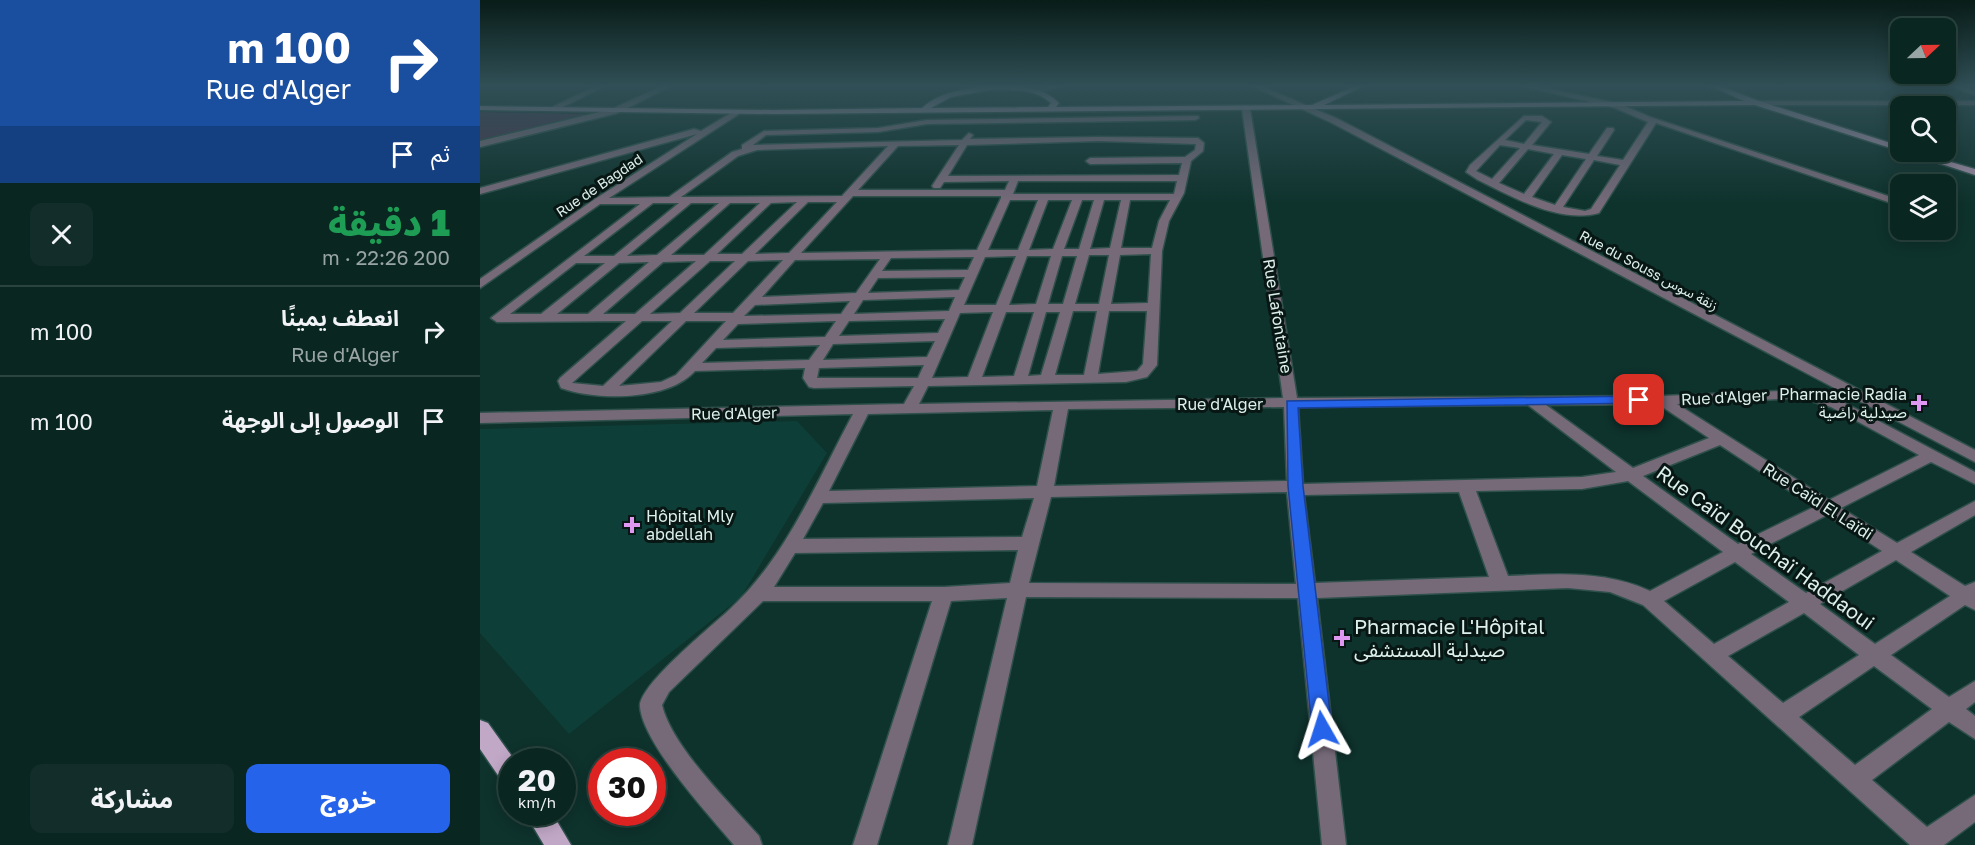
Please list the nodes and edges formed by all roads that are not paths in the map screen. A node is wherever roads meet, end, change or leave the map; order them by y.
1 (556, 125) edge
2 (714, 125) edge
3 (906, 125) edge
4 (924, 125) edge
5 (976, 125) edge
6 (1095, 125) edge
7 (1249, 125) edge
8 (1341, 125) edge
9 (1516, 125) edge
10 (1542, 125) edge
11 (1648, 125) edge
12 (1671, 125) edge
13 (1826, 125) edge
14 (711, 127) junction
15 (1610, 130) dead end
16 (1099, 139) junction
17 (1089, 140) junction
18 (965, 142) junction
19 (1498, 142) junction
20 (480, 144) edge
21 (894, 144) junction
22 (910, 144) junction
23 (1526, 146) junction
24 (1890, 146) edge
25 (742, 149) junction
26 (1560, 152) junction
27 (1592, 157) junction
28 (1187, 160) junction
29 (1090, 161) junction
30 (1942, 162) edge
31 (1625, 163) junction
32 (1975, 172) edge
33 (1015, 178) junction
34 (1083, 178) junction
35 (1182, 178) junction
36 (941, 179) junction
37 (1494, 183) junction
38 (480, 191) edge
39 (932, 193) junction
40 (1006, 195) junction
41 (847, 196) junction
42 (1078, 196) junction
43 (1527, 196) junction
44 (1044, 197) junction
45 (1100, 197) junction
46 (1126, 197) junction
47 (1176, 197) junction
48 (768, 200) junction
49 (805, 200) junction
50 (1890, 200) edge
51 (598, 201) junction
52 (650, 201) junction
53 (670, 201) junction
54 (688, 201) junction
55 (727, 201) junction
56 (1557, 209) junction
57 (1157, 251) junction
58 (1114, 252) junction
59 (1023, 254) junction
60 (1057, 254) junction
61 (1082, 254) junction
62 (888, 255) junction
63 (979, 255) junction
64 (793, 256) junction
65 (748, 257) junction
66 (707, 258) junction
67 (660, 259) junction
68 (573, 260) junction
69 (617, 260) junction
70 (480, 266) edge
71 (971, 273) junction
72 (495, 274) junction
73 (874, 275) junction
74 (480, 284) edge
75 (962, 293) junction
76 (859, 296) junction
77 (753, 301) junction
78 (1152, 307) junction
79 (1066, 308) junction
80 (1104, 308) junction
81 (1001, 309) junction
82 (1041, 309) junction
83 (954, 312) junction
84 (686, 317) junction
85 (846, 317) junction
86 (591, 318) junction
87 (639, 318) junction
88 (737, 318) junction
89 (543, 319) junction
90 (943, 337) junction
91 (830, 339) junction
92 (711, 344) junction
93 (932, 361) junction
94 (813, 364) junction
95 (692, 367) junction
96 (1090, 378) junction
97 (1047, 379) junction
98 (1020, 380) junction
99 (973, 381) junction
100 (922, 384) junction
101 (608, 389) junction
102 (1660, 400) junction
103 (1531, 401) junction
104 (1291, 404) junction
105 (1061, 405) junction
106 (909, 409) junction
107 (862, 411) junction
108 (480, 418) edge
109 (1721, 439) junction
110 (1931, 456) junction
111 (1975, 457) edge
112 (1630, 475) junction
113 (1975, 479) edge
114 (1465, 484) junction
115 (1295, 488) junction
116 (1045, 490) junction
117 (819, 497) junction
118 (1975, 507) edge
119 (1828, 508) junction
120 (1029, 543) junction
121 (790, 546) junction
122 (1895, 551) junction
123 (1736, 553) junction
124 (1501, 583) junction
125 (1020, 590) junction
126 (1308, 591) junction
127 (759, 594) junction
128 (944, 594) junction
129 (1972, 596) edge
130 (1650, 600) junction
131 (1806, 604) junction
132 (1875, 655) junction
133 (1713, 656) junction
134 (1975, 690) edge
135 (1948, 709) junction
136 (1782, 716) junction
137 (1975, 729) edge
138 (480, 730) edge
139 (498, 756) edge
140 (1854, 780) junction
141 (1975, 807) edge
142 (546, 826) edge
143 (1925, 844) edge
144 (559, 845) edge
145 (750, 845) edge
146 (865, 845) edge
147 (960, 845) edge
148 (1334, 845) edge

1 - 20 street
2 - 14 street, Rue de Bagdad
3 - 25 street
4 - 22 street
5 - 18 street
6 - 17 street
7 - 104 street, Rue Lafontaine
8 - 111 street, Rue du Souss زنقة سوس
9 - 19 street
10 - 23 street
11 - 31 street
12 - 50 street
13 - 24 street
14 - 38 street
14 - 51 street, Rue de Bagdad
15 - 27 street
16 - 17 street
16 - 28 street
16 - 29 street
17 - 18 street
18 - 22 street
18 - 36 street
19 - 23 street
19 - 37 street
21 - 22 street
21 - 25 street
21 - 41 street
23 - 26 street
23 - 37 street
25 - 53 street
26 - 27 street
26 - 43 street
27 - 31 street
27 - 56 street
28 - 29 street
28 - 35 street
29 - 34 street
30 - 32 street
31 - 56 street
33 - 34 street
33 - 36 street
33 - 40 street
34 - 35 street
35 - 47 street
36 - 39 street
37 - 43 street
39 - 40 street
39 - 41 street
40 - 44 street
40 - 63 street
41 - 49 street
41 - 64 street
42 - 44 street
42 - 45 street
42 - 60 street
43 - 56 street
44 - 59 street
45 - 46 street
45 - 61 street
46 - 47 street
46 - 58 street
47 - 57 street
48 - 49 street
48 - 55 street
48 - 66 street
49 - 65 street
51 - 52 street
51 - 72 street, Rue de Bagdad
52 - 53 street
52 - 68 street
53 - 54 street
54 - 55 street
54 - 69 street
55 - 67 street
57 - 58 street
57 - 78 street
58 - 61 street
58 - 80 street
59 - 60 street
59 - 63 street
59 - 81 street
60 - 61 street
60 - 82 street
61 - 79 street
62 - 63 street
62 - 64 street
62 - 73 street
63 - 71 street
64 - 65 street
64 - 77 street
65 - 66 street
65 - 84 street
66 - 67 street
66 - 87 street
67 - 69 street
67 - 86 street
68 - 69 street
68 - 89 street
69 - 89 street
70 - 72 street
71 - 73 street
71 - 75 street
72 - 74 street, Rue de Bagdad
73 - 76 street
75 - 76 street
75 - 83 street
76 - 77 street
76 - 85 street
77 - 88 street
78 - 80 street
78 - 96 street
79 - 80 street
79 - 82 street
79 - 97 street
80 - 96 street
81 - 82 street
81 - 83 street
81 - 99 street
82 - 98 street
83 - 85 street
83 - 90 street
84 - 87 street
84 - 88 street
84 - 101 street
85 - 88 street
85 - 91 street
86 - 87 street
86 - 89 street
87 - 101 street
88 - 92 street
90 - 91 street
90 - 93 street
91 - 92 street
91 - 94 street
92 - 95 street
93 - 94 street
93 - 100 street
94 - 95 street
94 - 100 street
95 - 101 street
96 - 97 street
97 - 98 street
98 - 99 street
99 - 100 street
100 - 106 street
102 - 103 street, Rue d'Alger
102 - 109 street, Rue Caïd El Laïdi
102 - 110 street, Rue d'Alger
103 - 104 street, Rue d'Alger
103 - 112 street, Rue Caïd Bouchaï Haddaoui
104 - 105 street, Rue d'Alger
104 - 115 street, Rue Lafontaine
105 - 106 street, Rue d'Alger
105 - 116 street
106 - 107 street, Rue d'Alger
107 - 108 street, Rue d'Alger
107 - 117 street
109 - 112 street
109 - 119 street, Rue Caïd El Laïdi
110 - 113 street, Rue d'Alger
110 - 119 street
112 - 114 street
112 - 123 street, Rue Caïd Bouchaï Haddaoui
114 - 115 street
114 - 124 street
115 - 116 street
115 - 126 street, Rue Lafontaine
116 - 117 street
116 - 120 street
117 - 121 street
118 - 122 street
119 - 122 street, Rue Caïd El Laïdi
119 - 123 street
120 - 121 street
120 - 125 street
121 - 127 street
122 - 129 street, Rue Caïd El Laïdi
122 - 131 street
123 - 130 street
123 - 131 street, Rue Caïd Bouchaï Haddaoui
124 - 126 street
124 - 130 street
125 - 126 street
125 - 128 street
125 - 147 street
126 - 148 street, Rue Lafontaine
127 - 128 street
127 - 145 street
128 - 146 street
129 - 132 street
130 - 133 street
131 - 132 street, Rue Caïd Bouchaï Haddaoui
131 - 133 street
132 - 135 street, Rue Caïd Bouchaï Haddaoui
132 - 136 street
133 - 136 street
134 - 135 street
135 - 137 street, Rue Caïd Bouchaï Haddaoui
135 - 140 street
136 - 140 street
138 - 139 main road
140 - 143 street
141 - 143 street
142 - 144 main road

